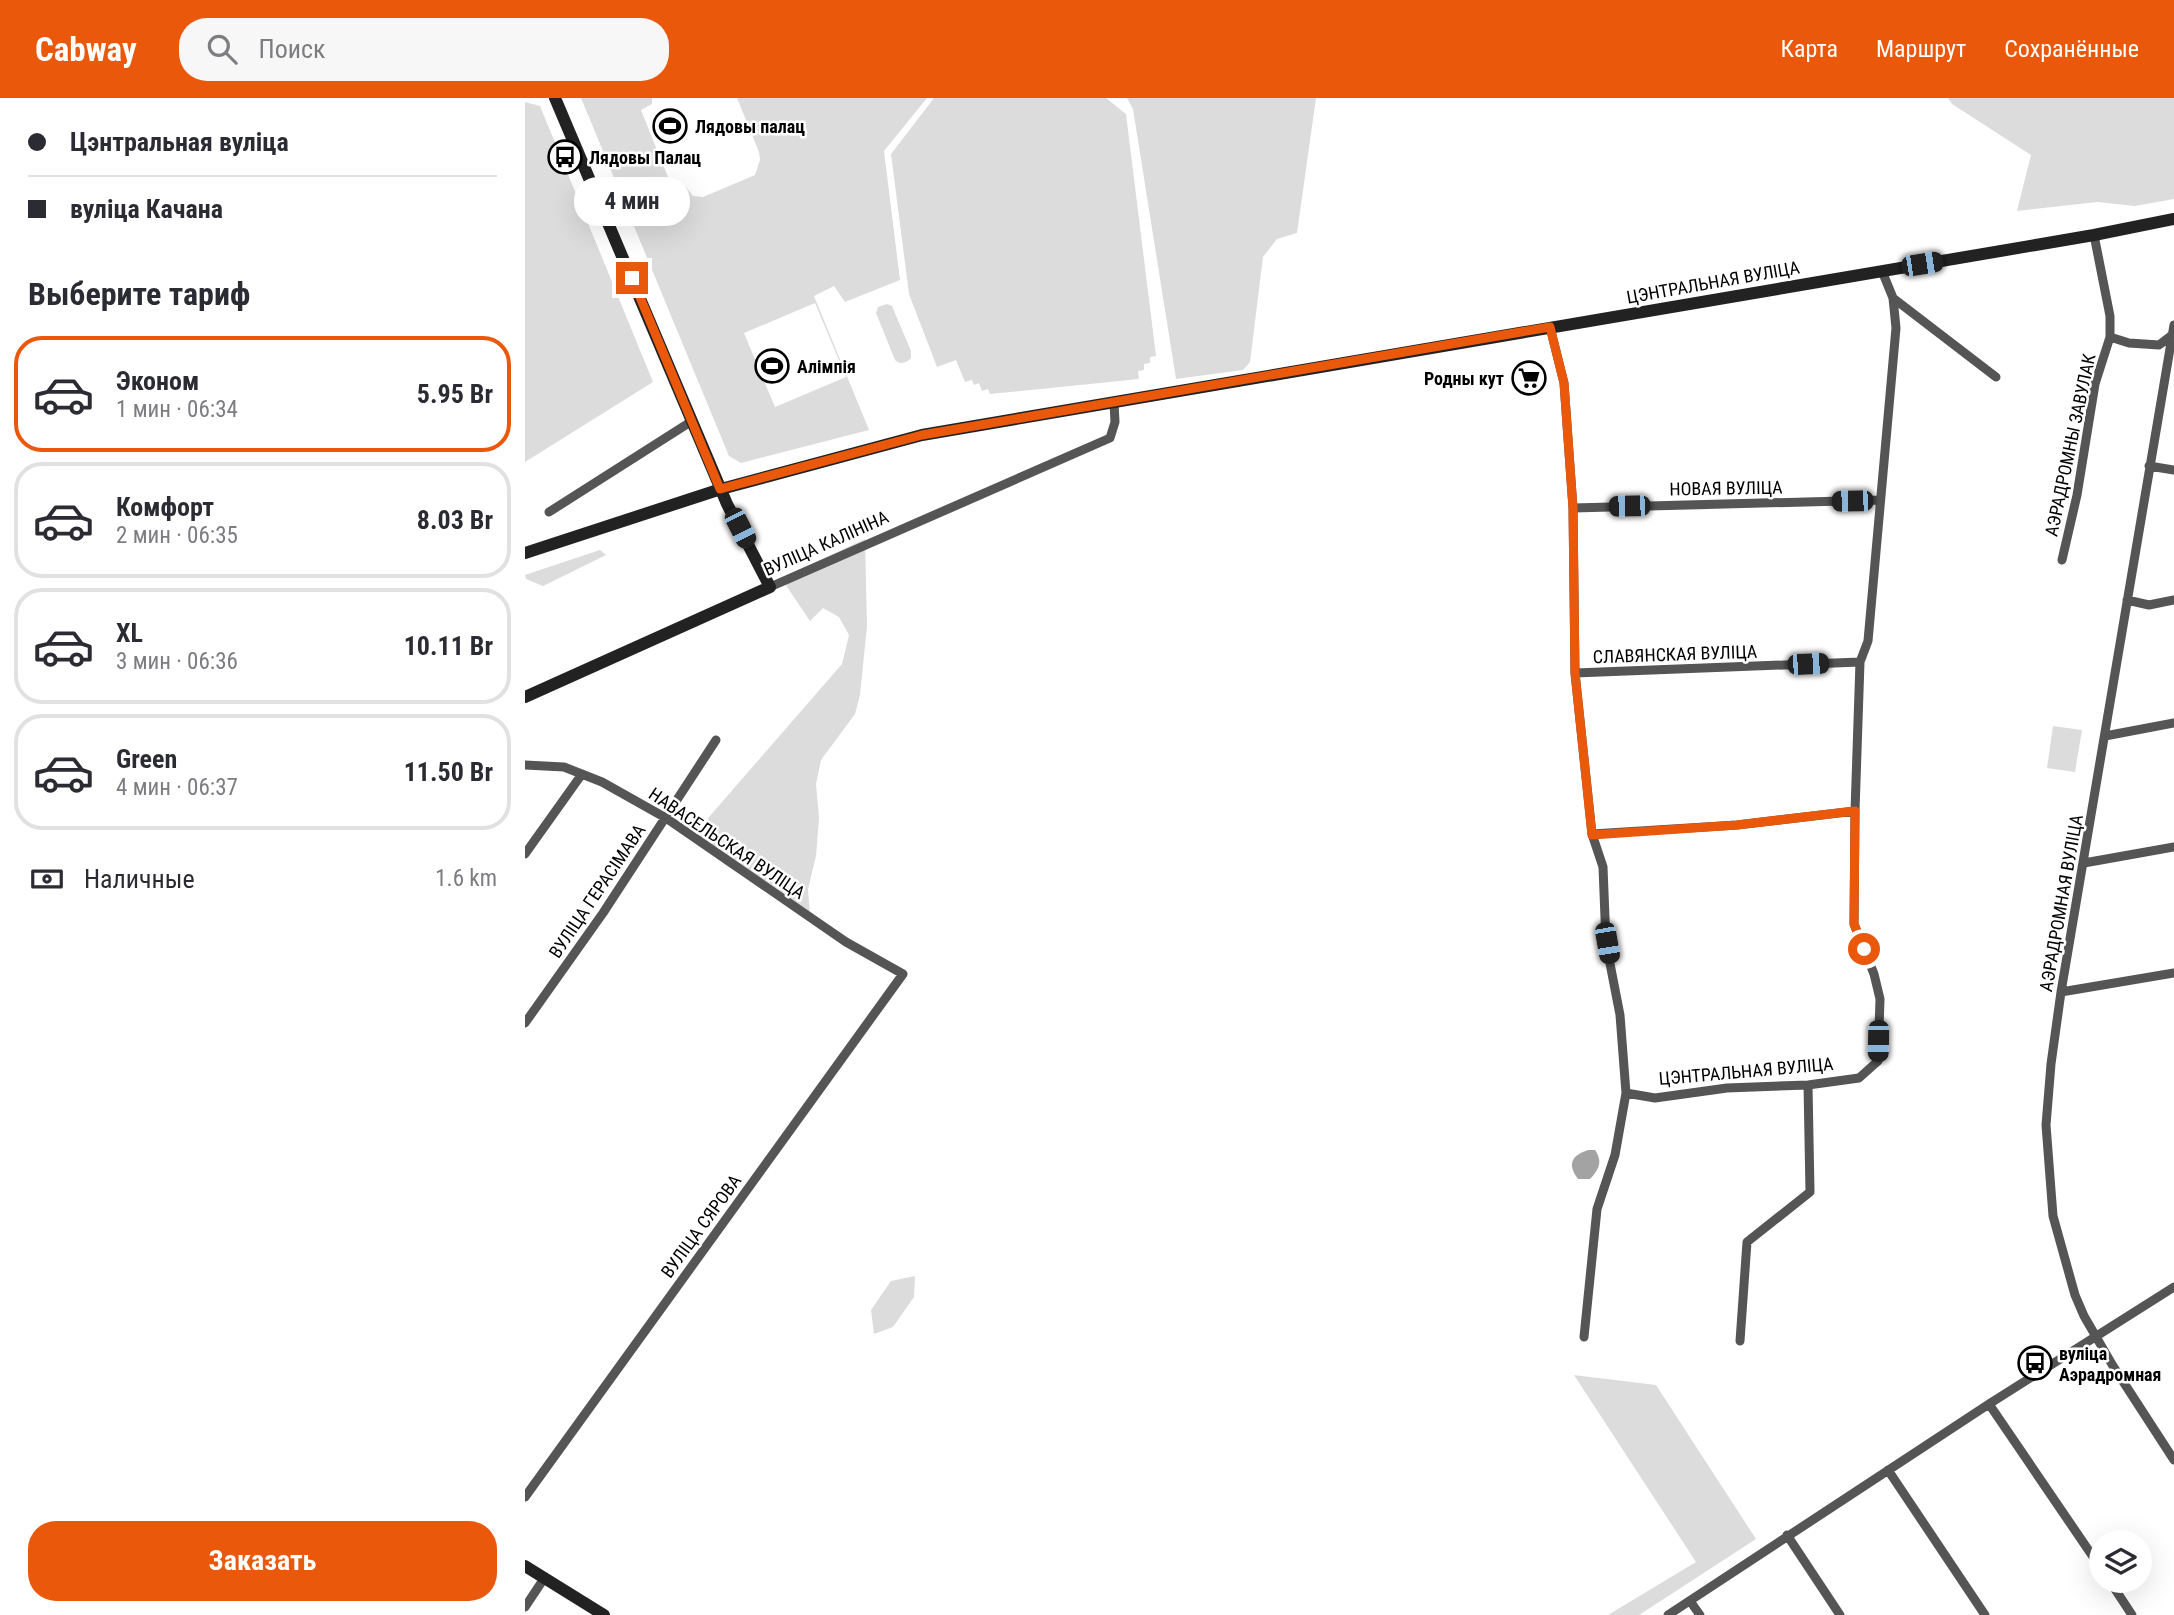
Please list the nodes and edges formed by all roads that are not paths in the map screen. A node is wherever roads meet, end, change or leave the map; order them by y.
1 (555, 98) edge
2 (2174, 219) edge
3 (2094, 235) junction
4 (1882, 271) junction
5 (1893, 298) junction
6 (1550, 327) junction
7 (2173, 332) edge
8 (2109, 337) junction
9 (1996, 377) dead end
10 (1114, 403) junction
11 (692, 421) junction
12 (2149, 466) junction
13 (2174, 470) edge
14 (720, 489) junction
15 (1880, 500) junction
16 (1573, 508) junction
17 (549, 512) dead end
18 (525, 554) edge
19 (2062, 560) dead end
20 (770, 587) junction
21 (2127, 600) junction
22 (2174, 600) edge
23 (1860, 662) junction
24 (1575, 673) junction
25 (525, 697) edge
26 (2174, 723) edge
27 (2105, 736) junction
28 (716, 740) dead end
29 (525, 765) edge
30 (582, 774) junction
31 (1855, 811) junction
32 (666, 818) junction
33 (1592, 835) junction
34 (2174, 847) edge
35 (525, 854) edge
36 (2084, 863) junction
37 (2174, 973) edge
38 (903, 974) joint
39 (2061, 992) junction
40 (525, 1023) edge
41 (1808, 1085) junction
42 (1626, 1093) junction
43 (2174, 1287) edge
44 (1584, 1337) dead end
45 (2097, 1337) junction
46 (1740, 1341) dead end
47 (1989, 1404) junction
48 (2174, 1460) edge
49 (1888, 1470) junction
50 (525, 1497) edge
51 (1787, 1535) junction
52 (2089, 1551) edge
53 (525, 1566) edge
54 (545, 1577) junction
55 (2117, 1593) edge
56 (1691, 1601) junction
57 (525, 1607) edge
58 (604, 1615) edge
59 (1668, 1615) edge
60 (1700, 1615) edge
61 (1840, 1615) edge
62 (1985, 1615) edge
63 (2131, 1615) edge

1 - 11 main road
2 - 3 main road, ЦЭНТРАЛЬНАЯ ВУЛІЦА
3 - 4 main road, ЦЭНТРАЛЬНАЯ ВУЛІЦА
3 - 8 street, АЭРАДРОМНЫ ЗАВУЛАК
4 - 5 street, ЦЭНТРАЛЬНАЯ ВУЛІЦА
4 - 6 main road, ЦЭНТРАЛЬНАЯ ВУЛІЦА
5 - 9 street
5 - 15 street, ЦЭНТРАЛЬНАЯ ВУЛІЦА
6 - 10 main road, ЦЭНТРАЛЬНАЯ ВУЛІЦА
6 - 16 street
7 - 8 street
7 - 12 street, АЭРАДРОМНАЯ ВУЛІЦА
8 - 19 street, АЭРАДРОМНЫ ЗАВУЛАК
10 - 14 main road, ЦЭНТРАЛЬНАЯ ВУЛІЦА
10 - 20 street, ВУЛІЦА КАЛІНІНА
11 - 14 main road
11 - 17 street
12 - 13 street
12 - 21 street, АЭРАДРОМНАЯ ВУЛІЦА
14 - 18 main road, ЦЭНТРАЛЬНАЯ ВУЛІЦА
14 - 20 main road
15 - 16 street, НОВАЯ ВУЛІЦА
15 - 23 street, ЦЭНТРАЛЬНАЯ ВУЛІЦА
16 - 24 street
20 - 25 main road, ВУЛІЦА КАЛІНІНА
21 - 22 street
21 - 27 street, АЭРАДРОМНАЯ ВУЛІЦА
23 - 24 street, СЛАВЯНСКАЯ ВУЛІЦА
23 - 31 street, ЦЭНТРАЛЬНАЯ ВУЛІЦА
24 - 33 street
26 - 27 street
27 - 36 street, АЭРАДРОМНАЯ ВУЛІЦА
28 - 32 street, ВУЛІЦА ГЕРАСІМАВА
29 - 30 street, НАВАСЕЛЬСКАЯ ВУЛІЦА
30 - 32 street, НАВАСЕЛЬСКАЯ ВУЛІЦА
30 - 35 street
31 - 33 street
31 - 41 street, ЦЭНТРАЛЬНАЯ ВУЛІЦА
32 - 38 street, НАВАСЕЛЬСКАЯ ВУЛІЦА
32 - 40 street, ВУЛІЦА ГЕРАСІМАВА
33 - 42 street
34 - 36 street
36 - 39 street, АЭРАДРОМНАЯ ВУЛІЦА
37 - 39 street
38 - 50 street, ВУЛІЦА СЯРОВА
39 - 45 street, АЭРАДРОМНАЯ ВУЛІЦА
41 - 42 street, ЦЭНТРАЛЬНАЯ ВУЛІЦА
41 - 46 street
42 - 44 street
43 - 45 street
45 - 47 street
45 - 48 street, АЭРАДРОМНАЯ ВУЛІЦА
47 - 49 street
47 - 52 street
49 - 51 street
49 - 62 street
51 - 56 street
51 - 61 street
53 - 54 main road
54 - 57 street
54 - 58 main road
55 - 63 street
56 - 59 street
56 - 60 street

